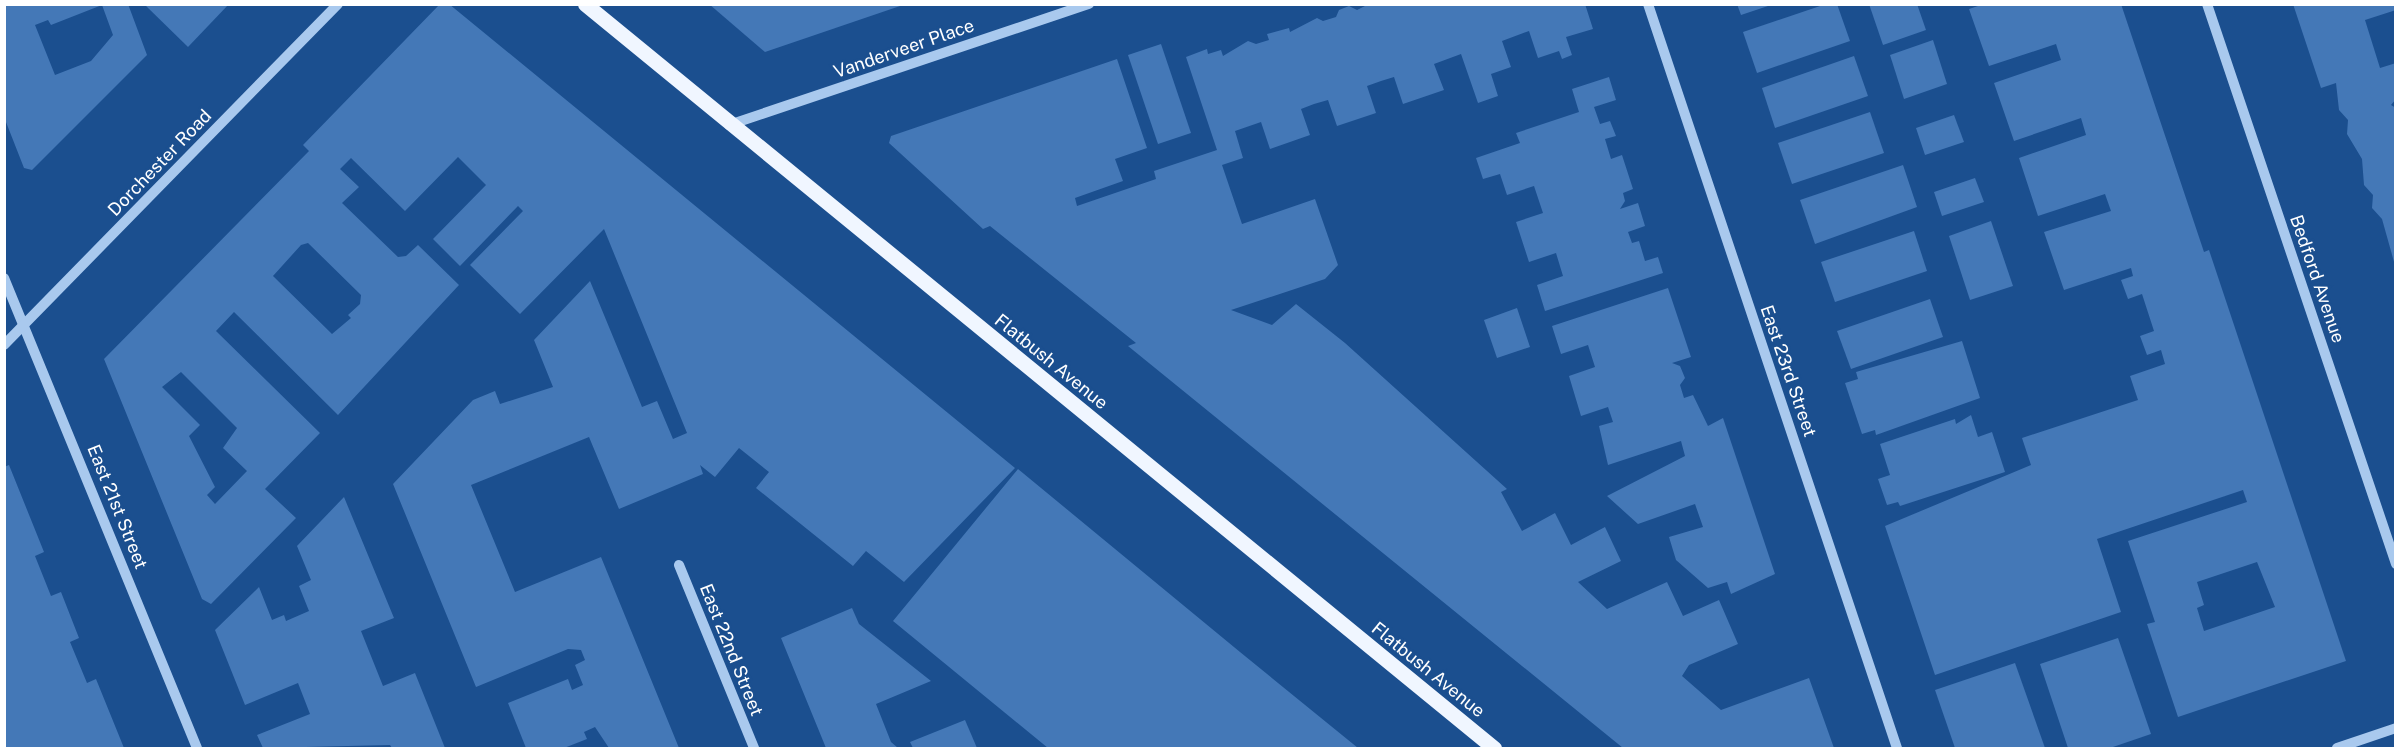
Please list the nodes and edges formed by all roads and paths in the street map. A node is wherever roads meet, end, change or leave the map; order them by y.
1 (338, 4) edge
2 (585, 4) edge
3 (1089, 4) edge
4 (1648, 4) edge
5 (2207, 4) edge
6 (729, 125) junction
7 (4, 278) edge
8 (25, 323) junction
9 (4, 345) edge
10 (2396, 564) edge
11 (679, 565) dead end
12 (2396, 729) edge
13 (197, 748) edge
14 (754, 748) edge
15 (1494, 748) edge
16 (1897, 748) edge
17 (2337, 748) edge

1 - 8 street, Dorchester Road
2 - 6 main road, Flatbush Avenue
3 - 6 street, Vanderveer Place
4 - 16 street, East 23rd Street
5 - 10 street, Bedford Avenue
6 - 15 main road, Flatbush Avenue
7 - 8 street, East 21st Street
8 - 9 street, Dorchester Road
8 - 13 street, East 21st Street
11 - 14 street, East 22nd Street
12 - 17 street

